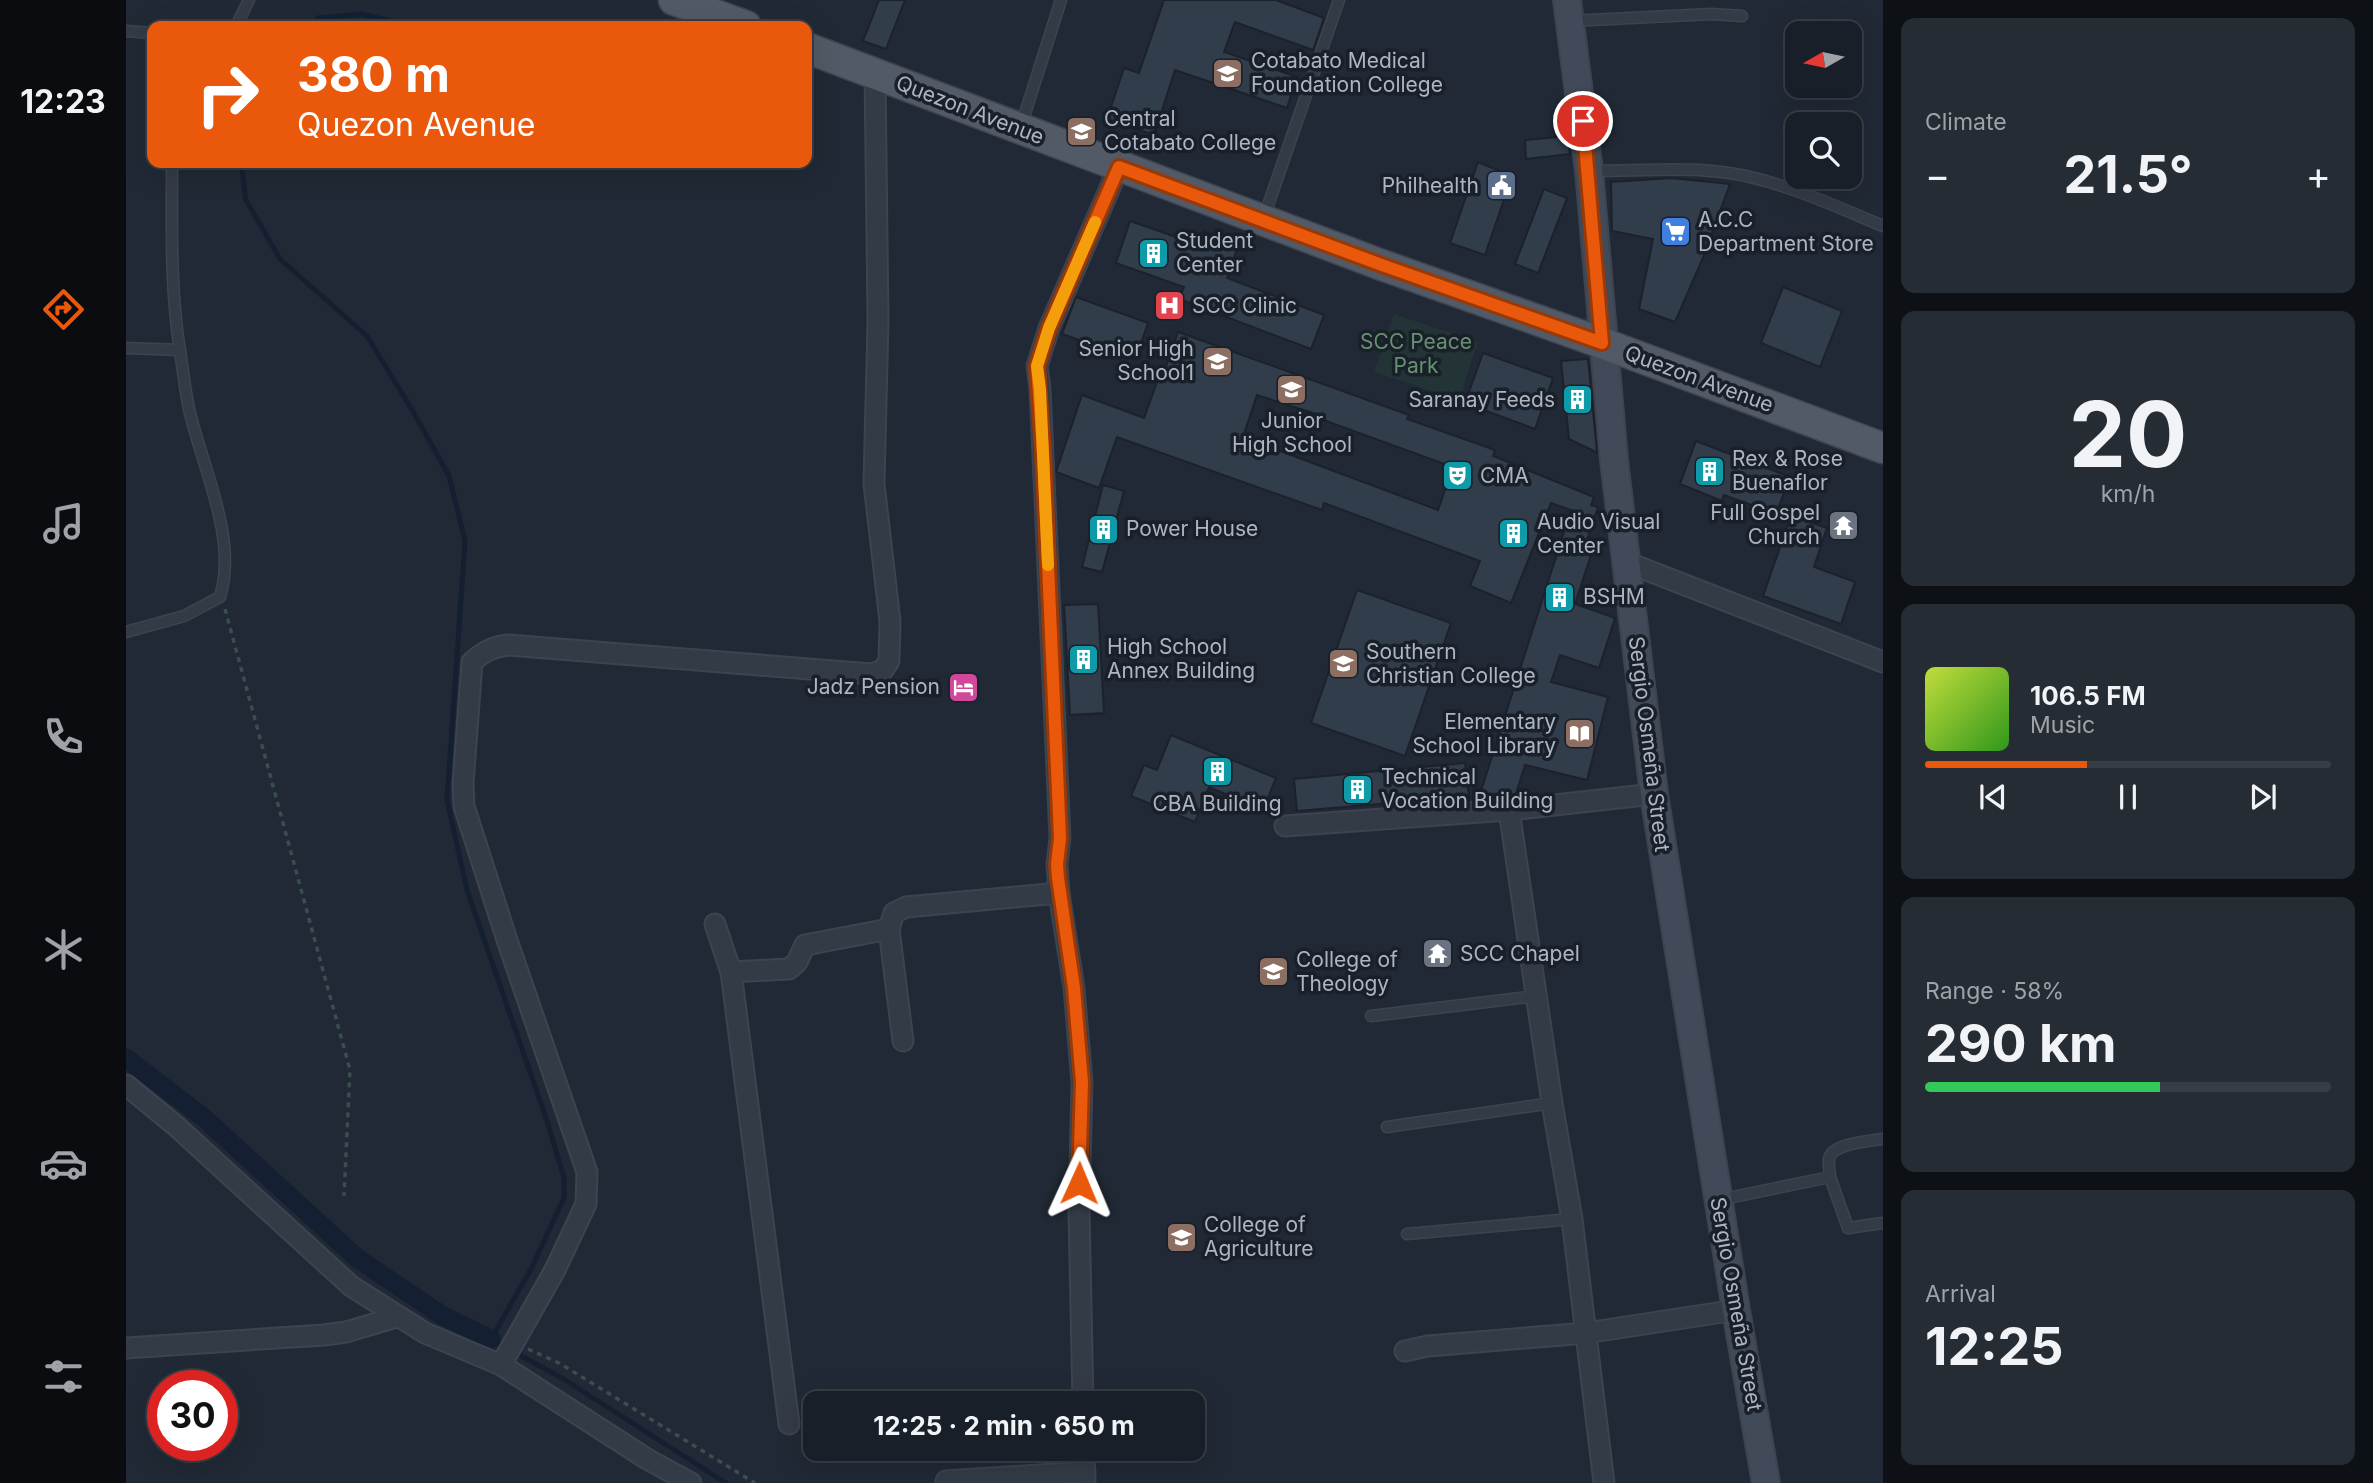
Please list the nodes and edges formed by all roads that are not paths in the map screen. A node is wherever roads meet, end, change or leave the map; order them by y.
1 (249, 0) edge
2 (1060, 0) edge
3 (1339, 0) edge
4 (689, 2) edge
5 (1569, 11) edge
6 (1742, 16) dead end
7 (238, 21) edge
8 (734, 21) edge
9 (126, 32) edge
10 (147, 33) edge
11 (812, 50) edge
12 (875, 73) junction
13 (1020, 130) junction
14 (1119, 167) junction
15 (172, 168) edge
16 (1589, 171) junction
17 (1263, 221) junction
18 (1883, 226) edge
19 (1602, 343) junction
20 (126, 348) edge
21 (180, 350) junction
22 (1883, 448) edge
23 (1626, 562) junction
24 (126, 632) edge
25 (1883, 662) edge
26 (1654, 794) junction
27 (1509, 810) junction
28 (1285, 826) dead end
29 (1059, 893) junction
30 (715, 924) dead end
31 (889, 929) junction
32 (731, 972) junction
33 (1537, 996) junction
34 (1371, 1016) dead end
35 (903, 1041) dead end
36 (126, 1085) edge
37 (1552, 1103) junction
38 (1387, 1127) dead end
39 (1883, 1139) edge
40 (1830, 1177) junction
41 (1718, 1200) junction
42 (1572, 1219) junction
43 (1883, 1223) edge
44 (1407, 1234) dead end
45 (1735, 1310) junction
46 (397, 1317) junction
47 (1586, 1333) junction
48 (126, 1348) edge
49 (1405, 1351) dead end
50 (500, 1365) junction
51 (1083, 1391) edge
52 (789, 1424) dead end
53 (1085, 1477) edge
54 (946, 1481) dead end
55 (691, 1483) edge
56 (1604, 1483) edge
57 (1766, 1483) edge

1 - 7 lane
2 - 13 lane
3 - 17 lane
4 - 8 main road
5 - 6 lane
5 - 16 street, Sergio Osmeña Street
9 - 10 lane
11 - 12 main road, Quezon Avenue
12 - 13 main road, Quezon Avenue
12 - 50 street
13 - 14 main road, Quezon Avenue
14 - 17 main road, Quezon Avenue
14 - 29 street
15 - 21 lane
16 - 18 lane
16 - 19 street, Sergio Osmeña Street
17 - 19 main road, Quezon Avenue
19 - 22 main road, Quezon Avenue
19 - 23 street, Sergio Osmeña Street
20 - 21 lane
21 - 24 lane
23 - 25 street
23 - 26 street, Sergio Osmeña Street
26 - 27 street
26 - 41 street, Sergio Osmeña Street
27 - 28 street
27 - 33 street
29 - 31 street
29 - 51 street
30 - 32 street
31 - 32 street
31 - 35 street
32 - 52 street
33 - 34 lane
33 - 37 street
36 - 46 street
37 - 38 lane
37 - 42 street
39 - 40 lane
40 - 41 lane
40 - 43 lane
41 - 45 street, Sergio Osmeña Street
42 - 44 lane
42 - 47 street
45 - 47 street
45 - 57 street, Sergio Osmeña Street
46 - 48 street
46 - 50 street
47 - 49 street
47 - 56 street
50 - 55 street
53 - 54 street

